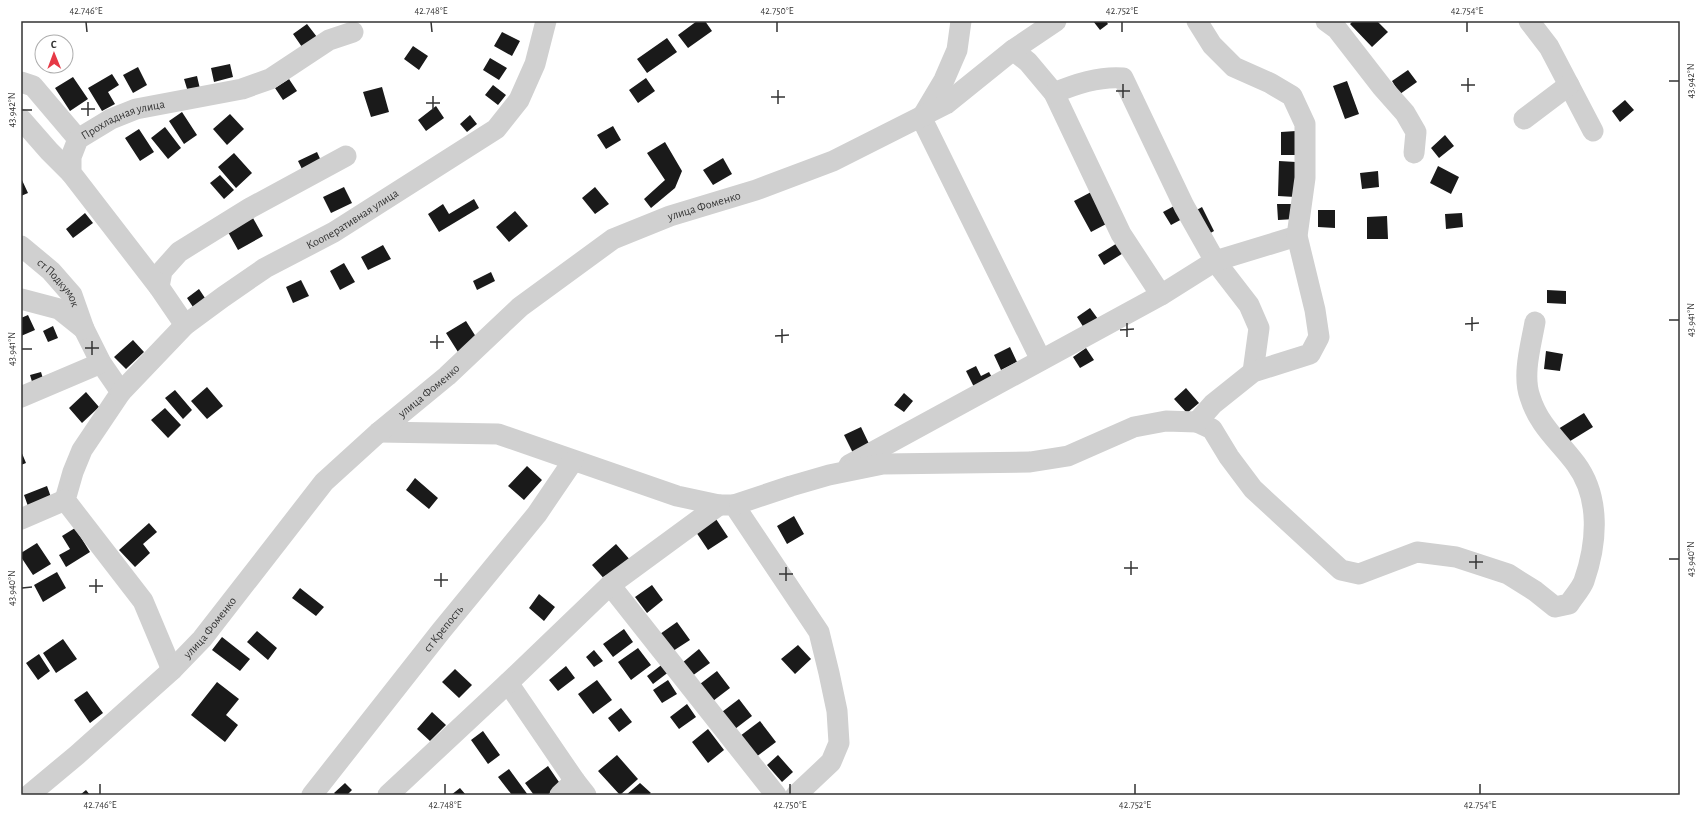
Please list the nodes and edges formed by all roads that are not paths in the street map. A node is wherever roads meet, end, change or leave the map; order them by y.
1 (546, 21) edge
2 (961, 21) edge
3 (1056, 21) edge
4 (1197, 21) edge
5 (1326, 21) edge
6 (1529, 21) edge
7 (353, 32) dead end
8 (1013, 50) junction
9 (21, 82) edge
10 (1569, 85) junction
11 (1054, 93) junction
12 (921, 117) junction
13 (21, 119) edge
14 (1524, 120) dead end
15 (1593, 131) dead end
16 (78, 139) junction
17 (1414, 153) dead end
18 (346, 156) dead end
19 (72, 173) junction
20 (1297, 236) junction
21 (21, 246) edge
22 (1215, 261) junction
23 (159, 287) junction
24 (1161, 295) junction
25 (21, 298) edge
26 (1535, 322) dead end
27 (185, 324) junction
28 (84, 329) junction
29 (1041, 360) junction
30 (101, 363) junction
31 (1254, 372) junction
32 (121, 392) junction
33 (21, 397) edge
34 (1197, 422) junction
35 (379, 432) junction
36 (573, 461) junction
37 (829, 475) junction
38 (66, 500) junction
39 (726, 505) junction
40 (21, 519) edge
41 (610, 585) junction
42 (172, 670) junction
43 (508, 683) junction
44 (580, 788) edge
45 (29, 795) edge
46 (312, 795) edge
47 (388, 795) edge
48 (560, 795) edge
49 (776, 795) edge
50 (796, 795) edge

1 - 27 street, Кооперативная улица
2 - 12 street
3 - 8 street, улица Фоменко
4 - 20 street
5 - 17 street
6 - 10 street
7 - 16 street, Прохладная улица
8 - 11 street
8 - 12 street, улица Фоменко
9 - 16 street
10 - 14 street
10 - 15 street
11 - 22 street
11 - 24 street
12 - 29 street
12 - 35 street, улица Фоменко
13 - 19 street
16 - 19 street, Прохладная улица
18 - 23 street
19 - 23 street
20 - 22 street
20 - 31 street
21 - 28 street, ст Подкумок
22 - 24 street
22 - 31 street
23 - 27 street
24 - 29 street
25 - 28 street
26 - 34 street
27 - 32 street, Кооперативная улица
28 - 30 street, ст Подкумок
29 - 37 street
30 - 32 street, ст Подкумок
30 - 33 street
31 - 34 street
32 - 38 street, Кооперативная улица
34 - 37 street
35 - 36 street
35 - 42 street, улица Фоменко
36 - 39 street
36 - 46 street, ст Крепость
37 - 39 street
38 - 40 street
38 - 42 street
39 - 41 street
39 - 50 street
41 - 43 street
41 - 49 street
42 - 45 street, улица Фоменко
43 - 44 street
43 - 47 street
44 - 48 street

